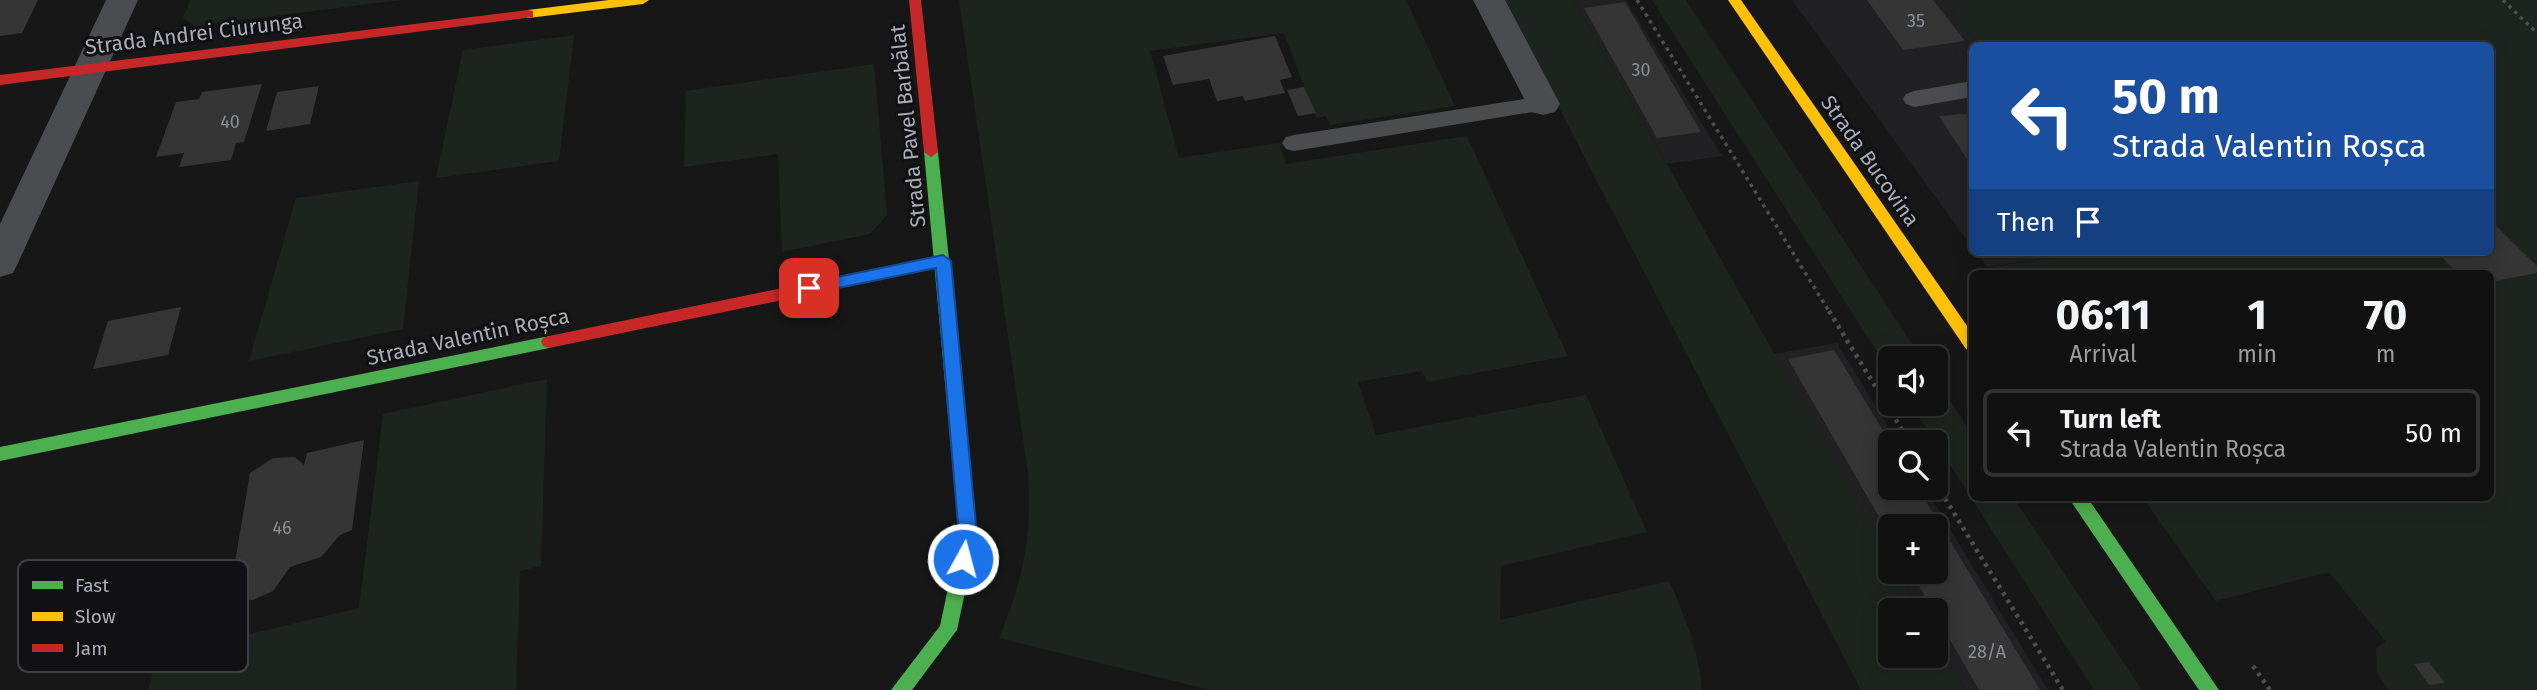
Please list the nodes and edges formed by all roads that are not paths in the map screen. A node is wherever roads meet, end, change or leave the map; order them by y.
1 (122, 0) edge
2 (643, 0) edge
3 (915, 0) edge
4 (1489, 0) edge
5 (1734, 0) edge
6 (92, 68) junction
7 (0, 80) edge
8 (1969, 90) edge
9 (1913, 99) dead end
10 (1543, 104) joint
11 (1294, 142) dead end
12 (943, 261) junction
13 (0, 263) edge
14 (1969, 341) edge
15 (0, 454) edge
16 (2080, 501) edge
17 (900, 690) edge
18 (2210, 690) edge

1 - 6 street
2 - 6 street, Strada Andrei Ciurunga
3 - 12 street, Strada Pavel Barbălat
4 - 10 street
5 - 14 street, Strada Bucovina
6 - 7 street, Strada Andrei Ciurunga
6 - 13 street
8 - 9 lane
10 - 11 lane
12 - 15 street, Strada Valentin Roșca
12 - 17 street, Strada Pavel Barbălat
16 - 18 street

